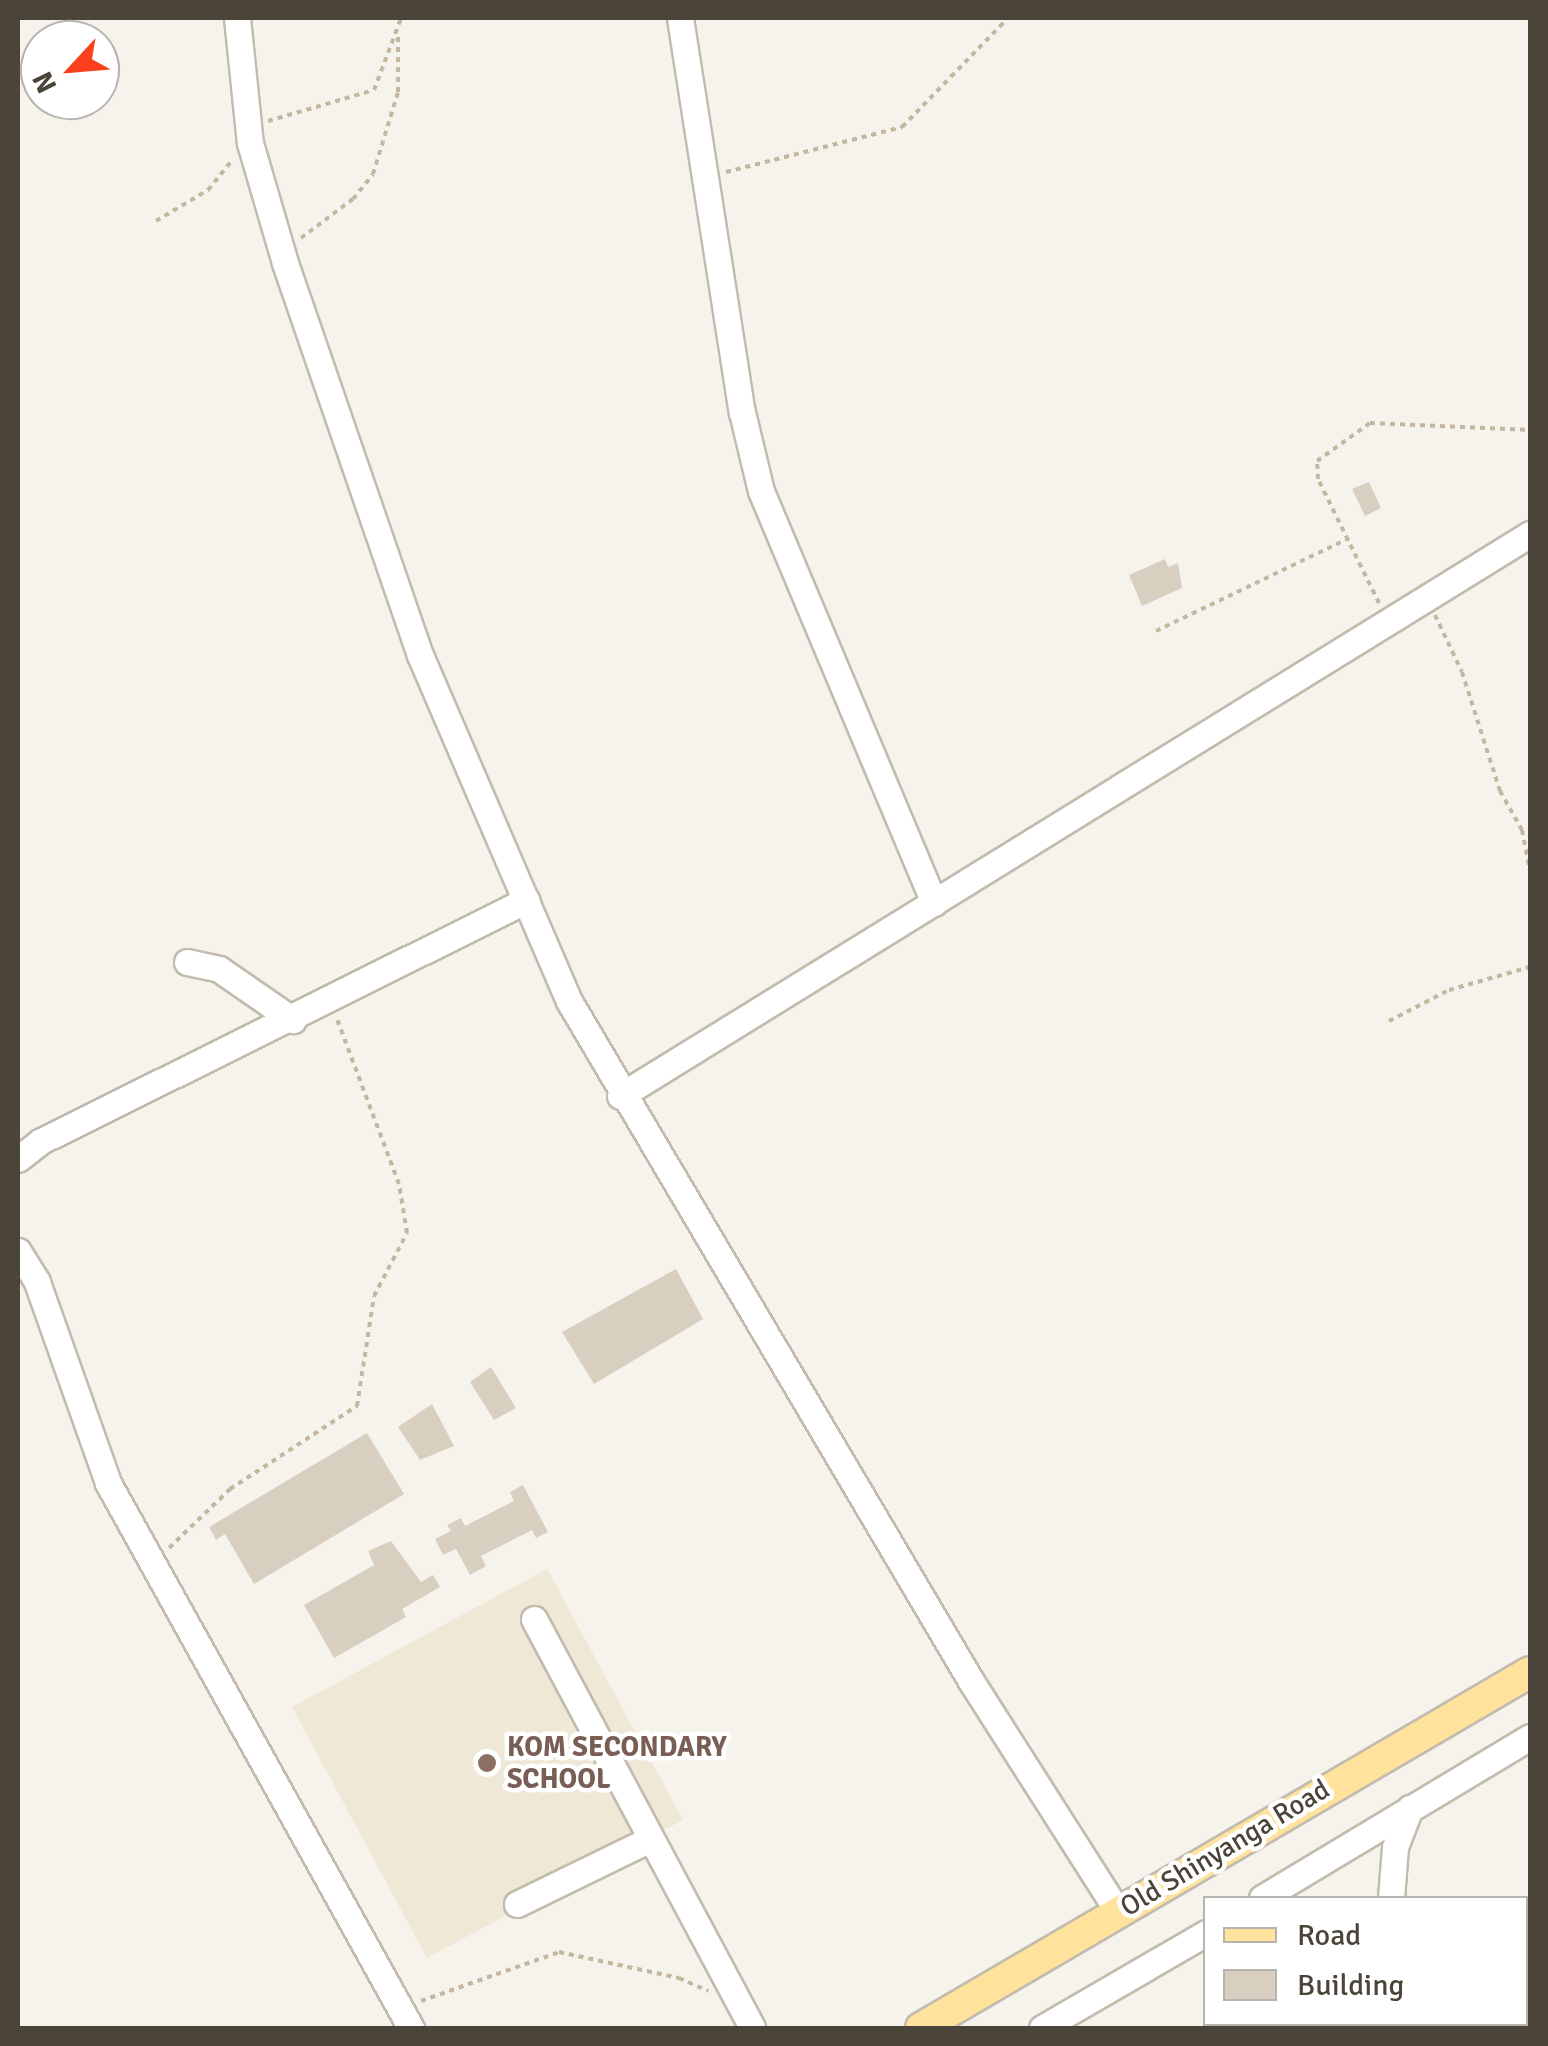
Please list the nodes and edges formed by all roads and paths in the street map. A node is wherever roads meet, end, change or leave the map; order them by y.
1 (237, 18) edge
2 (402, 18) edge
3 (680, 18) edge
4 (1008, 18) edge
5 (398, 35) junction
6 (250, 135) junction
7 (706, 176) junction
8 (156, 221) dead end
9 (284, 263) junction
10 (1530, 274) edge
11 (1530, 326) edge
12 (1530, 430) edge
13 (1530, 534) edge
14 (1349, 538) junction
15 (1428, 599) junction
16 (1391, 622) junction
17 (1156, 630) dead end
18 (1530, 871) edge
19 (527, 900) junction
20 (934, 903) junction
21 (187, 962) dead end
22 (1530, 967) edge
23 (331, 1002) junction
24 (293, 1020) junction
25 (1389, 1020) dead end
26 (620, 1096) junction
27 (18, 1158) edge
28 (18, 1251) edge
29 (154, 1561) junction
30 (534, 1619) dead end
31 (1530, 1672) edge
32 (1530, 1736) edge
33 (1410, 1808) junction
34 (650, 1839) junction
35 (1265, 1896) edge
36 (1392, 1896) edge
37 (518, 1904) dead end
38 (1118, 1912) junction
39 (1203, 1934) edge
40 (739, 2005) junction
41 (404, 2019) edge
42 (752, 2028) edge
43 (922, 2028) edge
44 (1042, 2028) edge

1 - 6 street
2 - 5 path
3 - 7 street
4 - 7 path
5 - 6 path
5 - 9 path
6 - 8 path
6 - 9 street
7 - 20 street
9 - 19 street
10 - 11 path
12 - 14 path
13 - 15 street
14 - 16 path
14 - 17 path
15 - 16 street
15 - 18 path
16 - 20 street
19 - 23 street
19 - 26 street
20 - 26 street
21 - 24 street
22 - 25 path
23 - 24 street
23 - 29 path
24 - 27 street
26 - 38 street
28 - 29 street
29 - 41 street
30 - 34 street
31 - 38 main road, Old Shinyanga Road
32 - 33 street
33 - 35 street
33 - 36 street
34 - 37 street
34 - 40 street
38 - 43 main road, Old Shinyanga Road
39 - 44 street
40 - 41 path
40 - 42 street

